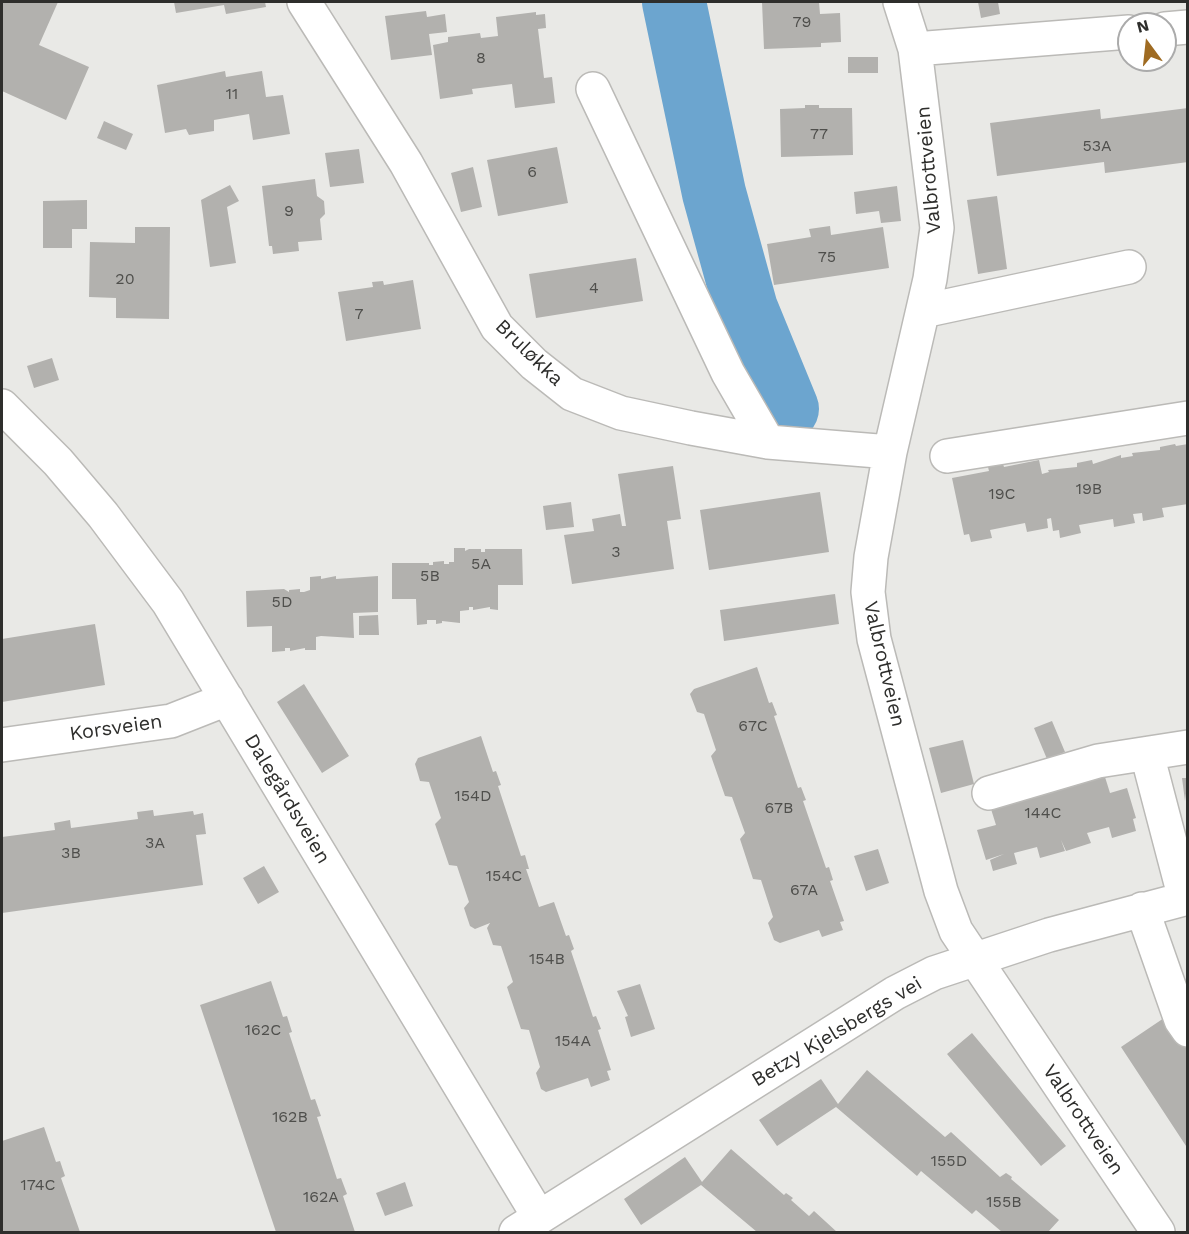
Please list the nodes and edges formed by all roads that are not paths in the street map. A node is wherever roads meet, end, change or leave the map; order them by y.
1 (304, 2) edge
2 (900, 2) edge
3 (1117, 33) edge
4 (915, 49) junction
5 (592, 88) dead end
6 (1129, 267) dead end
7 (923, 311) junction
8 (2, 406) edge
9 (1188, 418) edge
10 (768, 442) junction
11 (890, 452) junction
12 (947, 456) dead end
13 (227, 699) junction
14 (2, 745) edge
15 (1188, 747) edge
16 (1147, 754) junction
17 (989, 793) dead end
18 (1186, 898) edge
19 (1143, 909) junction
20 (973, 958) junction
21 (1188, 1030) edge
22 (528, 1225) edge
23 (1158, 1233) edge

1 - 10 street, Bruløkka
2 - 4 street, Valbrottveien
3 - 4 street
4 - 7 street, Valbrottveien
5 - 10 street
6 - 7 street
7 - 11 street, Valbrottveien
8 - 13 street, Dalegårdsveien
9 - 12 street
10 - 11 street, Bruløkka
11 - 20 street, Valbrottveien
13 - 14 street, Korsveien
13 - 22 street, Dalegårdsveien
15 - 16 street
16 - 17 street
16 - 18 street
18 - 19 street, Betzy Kjelsbergs vei
19 - 20 street, Betzy Kjelsbergs vei
19 - 21 street
20 - 22 street, Betzy Kjelsbergs vei
20 - 23 street, Valbrottveien

